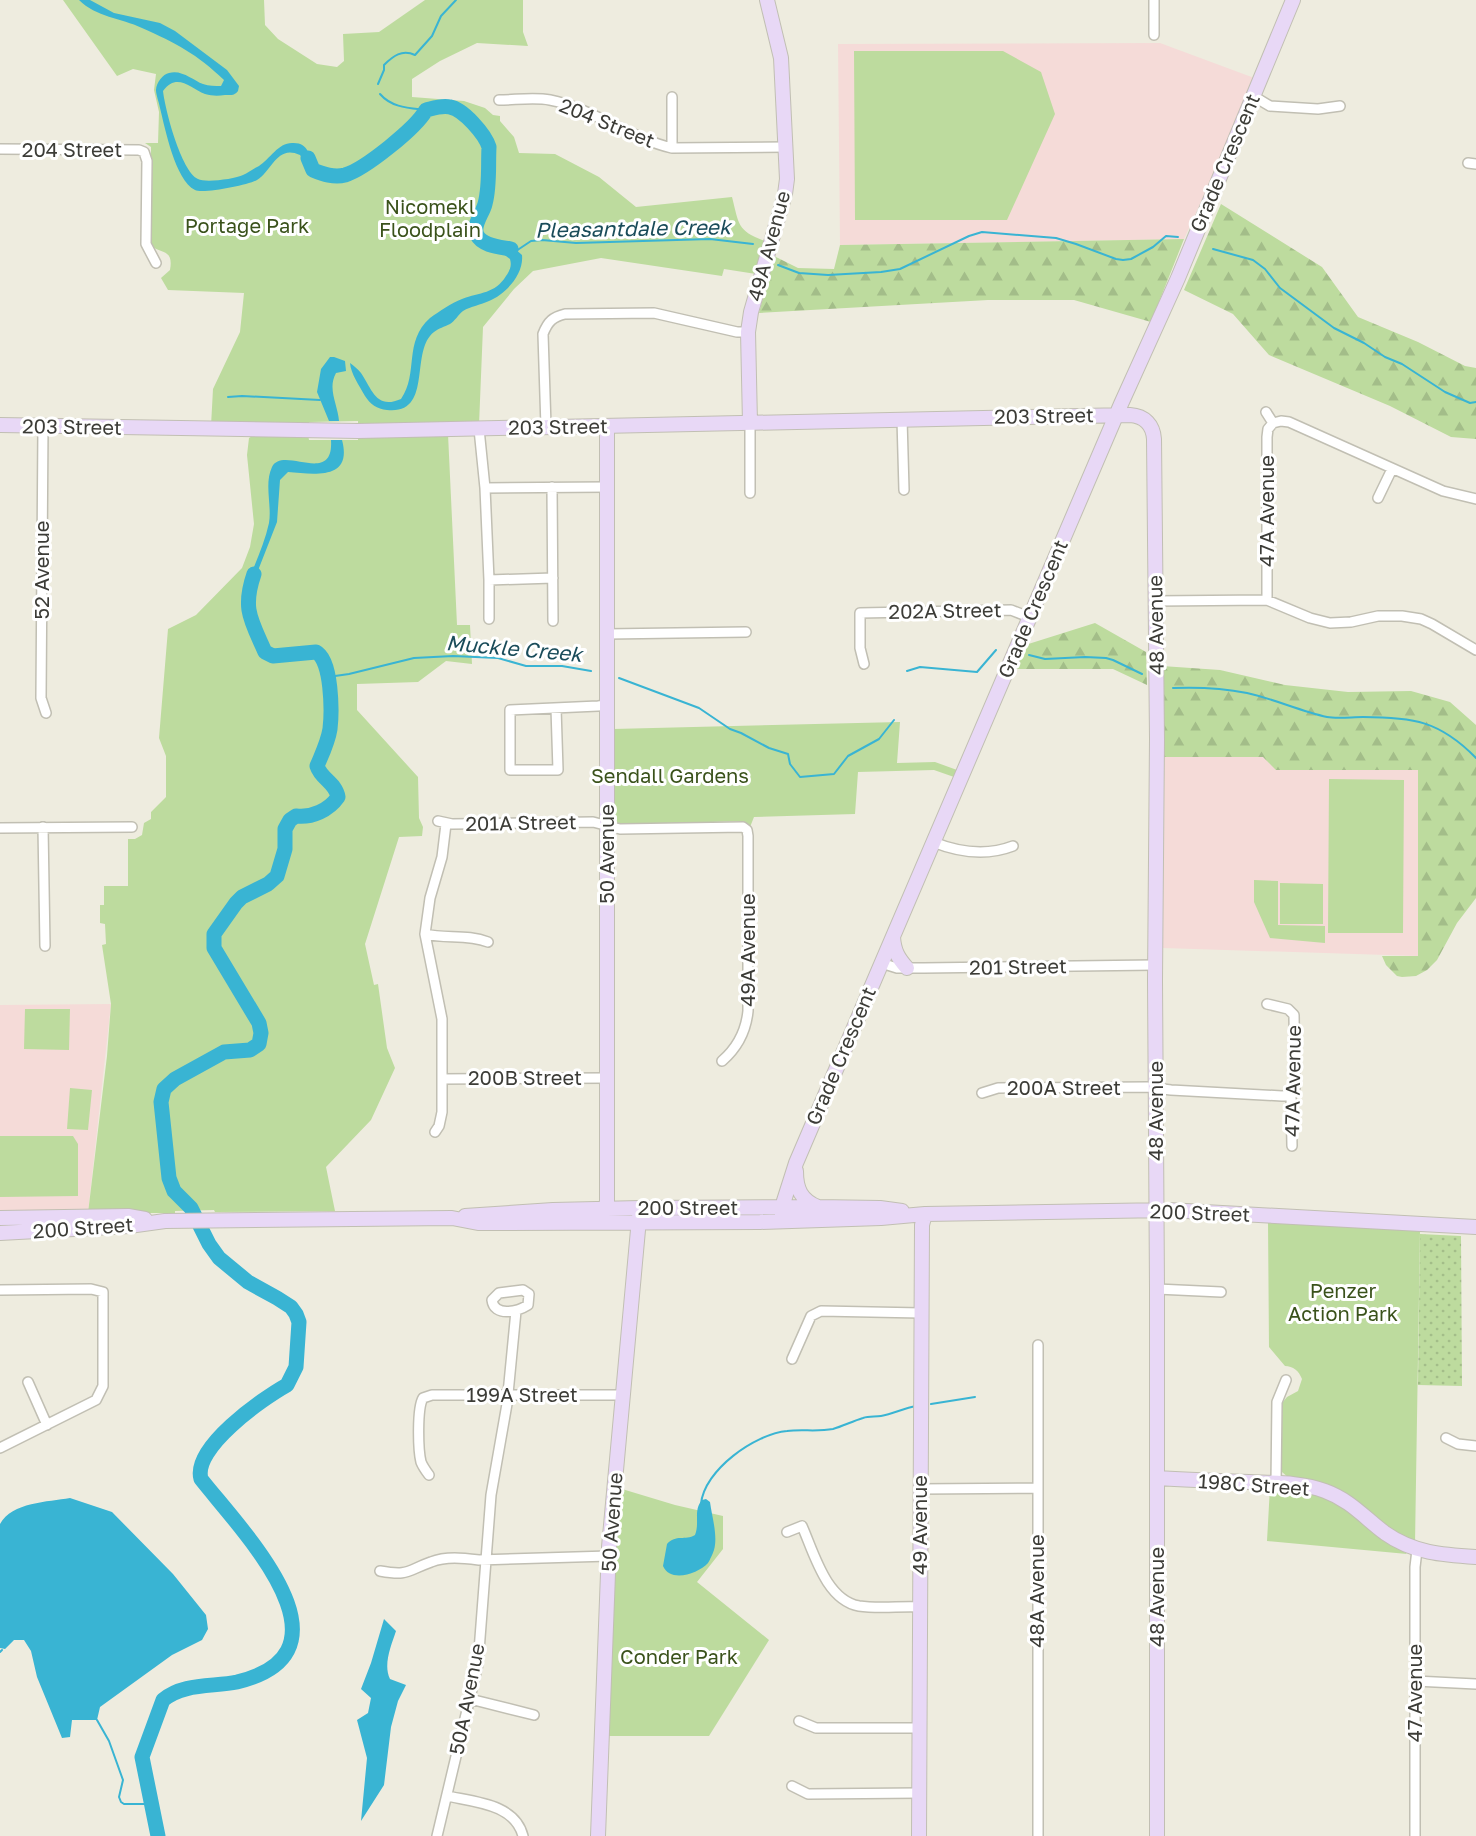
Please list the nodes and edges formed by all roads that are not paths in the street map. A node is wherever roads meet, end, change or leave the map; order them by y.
1 (767, 0) edge
2 (1154, 0) edge
3 (1293, 0) edge
4 (1154, 35) dead end
5 (1253, 96) junction
6 (672, 97) dead end
7 (499, 100) dead end
8 (1340, 106) dead end
9 (787, 147) junction
10 (672, 148) junction
11 (0, 149) edge
12 (156, 263) dead end
13 (748, 332) junction
14 (1266, 412) dead end
15 (1116, 415) junction
16 (902, 419) junction
17 (750, 423) junction
18 (1273, 423) junction
19 (0, 425) edge
20 (43, 426) junction
21 (607, 426) junction
22 (546, 427) junction
23 (479, 429) junction
24 (1392, 469) junction
25 (552, 487) junction
26 (607, 487) junction
27 (485, 488) junction
28 (904, 490) dead end
29 (750, 494) dead end
30 (1378, 498) dead end
31 (1476, 499) edge
32 (553, 578) junction
33 (489, 580) junction
34 (1267, 600) junction
35 (1155, 601) junction
36 (1029, 616) junction
37 (489, 619) dead end
38 (553, 621) dead end
39 (746, 632) dead end
40 (607, 634) junction
41 (1476, 650) edge
42 (864, 664) dead end
43 (607, 705) junction
44 (556, 708) junction
45 (46, 713) dead end
46 (607, 825) junction
47 (132, 826) dead end
48 (44, 827) junction
49 (0, 828) edge
50 (747, 830) joint
51 (933, 842) junction
52 (1013, 846) dead end
53 (425, 934) junction
54 (893, 935) junction
55 (488, 942) dead end
56 (45, 946) dead end
57 (881, 963) junction
58 (1155, 965) junction
59 (907, 968) junction
60 (1267, 1004) dead end
61 (722, 1061) dead end
62 (442, 1078) junction
63 (607, 1078) junction
64 (1156, 1088) junction
65 (982, 1093) dead end
66 (1292, 1095) junction
67 (435, 1132) dead end
68 (1292, 1146) dead end
69 (796, 1163) junction
70 (818, 1207) junction
71 (640, 1208) junction
72 (606, 1209) junction
73 (1156, 1210) junction
74 (782, 1214) junction
75 (924, 1214) junction
76 (0, 1218) edge
77 (452, 1218) junction
78 (171, 1221) junction
79 (536, 1223) junction
80 (638, 1223) junction
81 (1476, 1227) edge
82 (0, 1233) edge
83 (1157, 1289) junction
84 (0, 1290) edge
85 (1221, 1292) dead end
86 (516, 1311) dead end
87 (921, 1313) junction
88 (1038, 1345) dead end
89 (792, 1359) dead end
90 (1286, 1380) dead end
91 (28, 1383) dead end
92 (508, 1395) junction
93 (623, 1395) junction
94 (47, 1425) junction
95 (1446, 1438) dead end
96 (1476, 1446) edge
97 (0, 1448) edge
98 (429, 1474) dead end
99 (1157, 1478) junction
100 (1276, 1483) junction
101 (1037, 1488) junction
102 (920, 1489) junction
103 (787, 1532) dead end
104 (1418, 1550) junction
105 (609, 1556) junction
106 (1476, 1557) edge
107 (486, 1560) junction
108 (380, 1571) dead end
109 (920, 1607) junction
110 (1415, 1681) junction
111 (1476, 1684) edge
112 (470, 1699) junction
113 (534, 1715) dead end
114 (799, 1721) dead end
115 (919, 1728) junction
116 (792, 1786) dead end
117 (919, 1793) junction
118 (447, 1796) junction
119 (437, 1836) edge
120 (523, 1836) edge
121 (598, 1836) edge
122 (919, 1836) edge
123 (1038, 1836) edge
124 (1157, 1836) edge
125 (1415, 1836) edge

1 - 9 street, 49A Avenue
2 - 4 street
3 - 5 street, Grade Crescent
5 - 8 street
5 - 15 street, Grade Crescent
6 - 10 street
7 - 10 street, 204 Street
9 - 10 street, 204 Street
9 - 13 street, 49A Avenue
11 - 12 street, 204 Street
13 - 17 street, 49A Avenue
13 - 22 street
14 - 18 street
15 - 16 street, 203 Street
15 - 35 street, 48 Avenue
15 - 36 street, Grade Crescent
16 - 17 street, 203 Street
16 - 28 street
17 - 21 street, 203 Street
17 - 29 street, 49A Avenue
18 - 24 street
18 - 34 street, 47A Avenue
19 - 20 street, 203 Street
20 - 23 street, 203 Street
20 - 45 street, 52 Avenue
21 - 22 street, 203 Street
21 - 26 street, 50 Avenue
22 - 23 street, 203 Street
23 - 27 street
24 - 30 street
24 - 31 street
25 - 26 street
25 - 27 street
25 - 32 street
26 - 40 street, 50 Avenue
27 - 33 street
32 - 33 street
32 - 38 street
33 - 37 street
34 - 35 street
34 - 41 street
35 - 58 street, 48 Avenue
36 - 42 street, 202A Street
36 - 51 street, Grade Crescent
39 - 40 street
40 - 43 street, 50 Avenue
43 - 44 street
43 - 46 street, 50 Avenue
44 - 44 street
46 - 50 street, 201A Street
46 - 53 street, 201A Street
46 - 63 street, 50 Avenue
47 - 48 street
48 - 49 street
48 - 56 street
50 - 61 street, 49A Avenue
51 - 52 street
51 - 54 street, Grade Crescent
53 - 55 street
53 - 62 street
54 - 57 street, Grade Crescent
54 - 59 street
57 - 59 street, 201 Street
57 - 69 street, Grade Crescent
58 - 59 street, 201 Street
58 - 64 street, 48 Avenue
60 - 66 street, 47A Avenue
62 - 63 street, 200B Street
62 - 67 street
63 - 72 street, 50 Avenue
64 - 65 street, 200A Street
64 - 66 street, 200A Street
64 - 73 street, 48 Avenue
66 - 68 street, 47A Avenue
69 - 70 street
69 - 74 street, Grade Crescent
70 - 74 street, 200 Street
70 - 75 street, 200 Street
71 - 72 street, 200 Street
71 - 74 street, 200 Street
71 - 80 street, 50 Avenue
72 - 77 street, 200 Street
72 - 79 street
73 - 75 street, 200 Street
73 - 81 street, 200 Street
73 - 83 street, 48 Avenue
74 - 75 street, 200 Street
74 - 80 street, 200 Street
75 - 87 street, 49 Avenue
76 - 78 street, 200 Street
77 - 78 street, 200 Street
77 - 79 street, 200 Street
78 - 82 street, 200 Street
79 - 80 street, 200 Street
80 - 93 street, 50 Avenue
83 - 85 street
83 - 99 street, 48 Avenue
84 - 94 street
86 - 92 street, 50A Avenue
87 - 89 street
87 - 102 street, 49 Avenue
88 - 101 street, 48A Avenue
90 - 100 street
91 - 94 street
92 - 93 street, 199A Street
92 - 98 street, 199A Street
92 - 107 street, 50A Avenue
93 - 105 street, 50 Avenue
94 - 97 street
95 - 96 street
99 - 100 street, 198C Street
99 - 124 street, 48 Avenue
100 - 104 street, 198C Street
101 - 102 street
101 - 123 street, 48A Avenue
102 - 109 street, 49 Avenue
103 - 109 street
104 - 106 street, 198C Street
104 - 110 street, 47 Avenue
105 - 107 street
105 - 121 street, 50 Avenue
107 - 108 street
107 - 112 street, 50A Avenue
109 - 115 street, 49 Avenue
110 - 111 street
110 - 125 street, 47 Avenue
112 - 113 street
112 - 118 street, 50A Avenue
114 - 115 street
115 - 117 street, 49 Avenue
116 - 117 street
117 - 122 street, 49 Avenue
118 - 119 street, 50A Avenue
118 - 120 street

